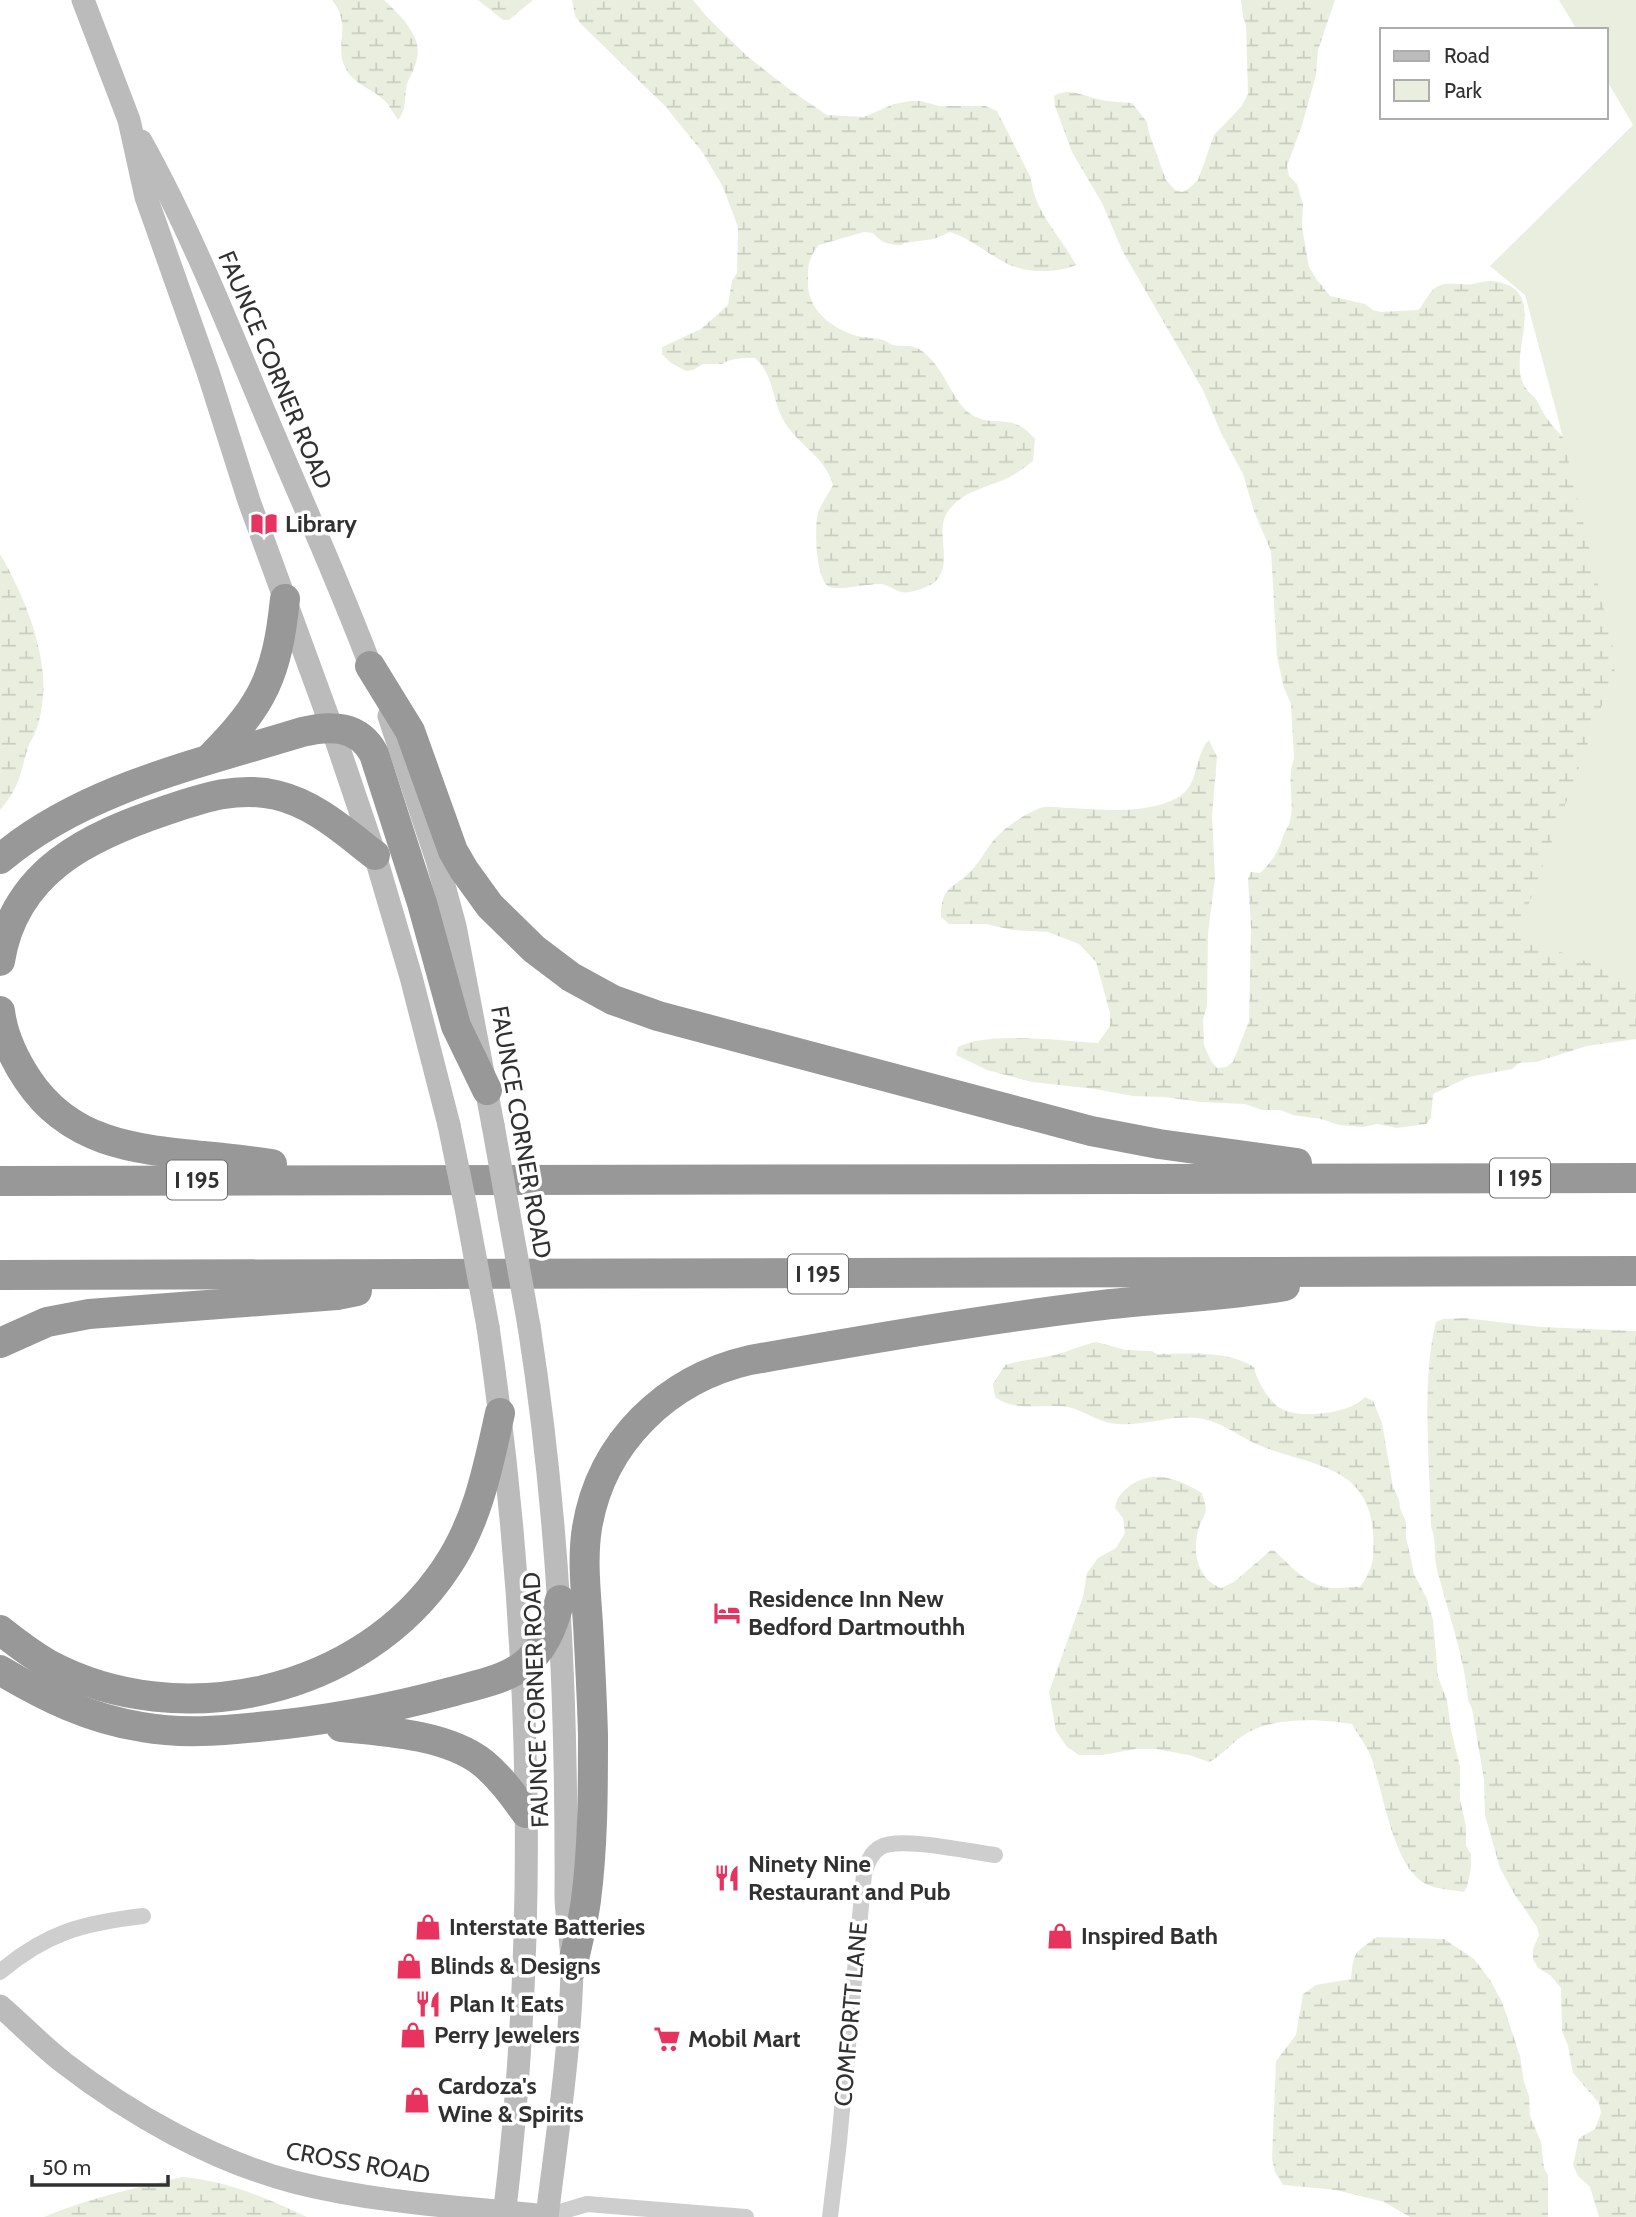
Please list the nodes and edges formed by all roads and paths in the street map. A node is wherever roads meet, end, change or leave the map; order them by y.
1 (83, 0) edge
2 (129, 120) junction
3 (240, 354) junction
4 (208, 372) junction
5 (285, 599) junction
6 (370, 666) junction
7 (332, 728) junction
8 (206, 761) junction
9 (375, 855) junction
10 (0, 859) edge
11 (0, 961) edge
12 (0, 1011) edge
13 (487, 1090) junction
14 (1405, 1178) junction
15 (1636, 1178) edge
16 (394, 1180) junction
17 (0, 1181) edge
18 (1636, 1271) edge
19 (1375, 1272) junction
20 (0, 1275) edge
21 (449, 1275) junction
22 (0, 1343) edge
23 (500, 1413) junction
24 (560, 1600) junction
25 (0, 1630) edge
26 (523, 1666) junction
27 (0, 1670) edge
28 (303, 1723) junction
29 (526, 1813) junction
30 (995, 1855) dead end
31 (143, 1916) dead end
32 (572, 1968) junction
33 (0, 1972) edge
34 (0, 2006) edge
35 (504, 2214) edge
36 (548, 2217) edge
37 (746, 2217) edge
38 (830, 2217) edge

1 - 2 main road, FAUNCE CORNER ROAD
2 - 3 main road, FAUNCE CORNER ROAD
2 - 4 main road, FAUNCE CORNER ROAD
3 - 4 main road
3 - 6 main road, FAUNCE CORNER ROAD
4 - 5 main road, FAUNCE CORNER ROAD
5 - 7 main road, FAUNCE CORNER ROAD
5 - 8 highway
6 - 13 main road, FAUNCE CORNER ROAD
6 - 14 highway
7 - 8 highway
7 - 9 main road, FAUNCE CORNER ROAD
7 - 13 highway
8 - 10 highway
9 - 11 highway
9 - 23 main road, FAUNCE CORNER ROAD, bridge
12 - 16 highway
13 - 24 main road, FAUNCE CORNER ROAD, bridge
14 - 15 highway, I 195
14 - 16 highway, I 195
16 - 17 highway, I 195
18 - 19 highway, I 195
19 - 21 highway, I 195
19 - 32 highway
20 - 21 highway, I 195
21 - 22 highway
23 - 25 highway
23 - 26 main road, FAUNCE CORNER ROAD
24 - 26 highway
24 - 32 main road, FAUNCE CORNER ROAD
26 - 28 highway
26 - 29 main road, FAUNCE CORNER ROAD
27 - 28 highway
28 - 29 highway
29 - 35 main road, FAUNCE CORNER ROAD
30 - 38 street, COMFORTT LANE
31 - 33 street
32 - 36 main road, FAUNCE CORNER ROAD
34 - 35 main road, CROSS ROAD
35 - 36 main road, CROSS ROAD
36 - 37 street

